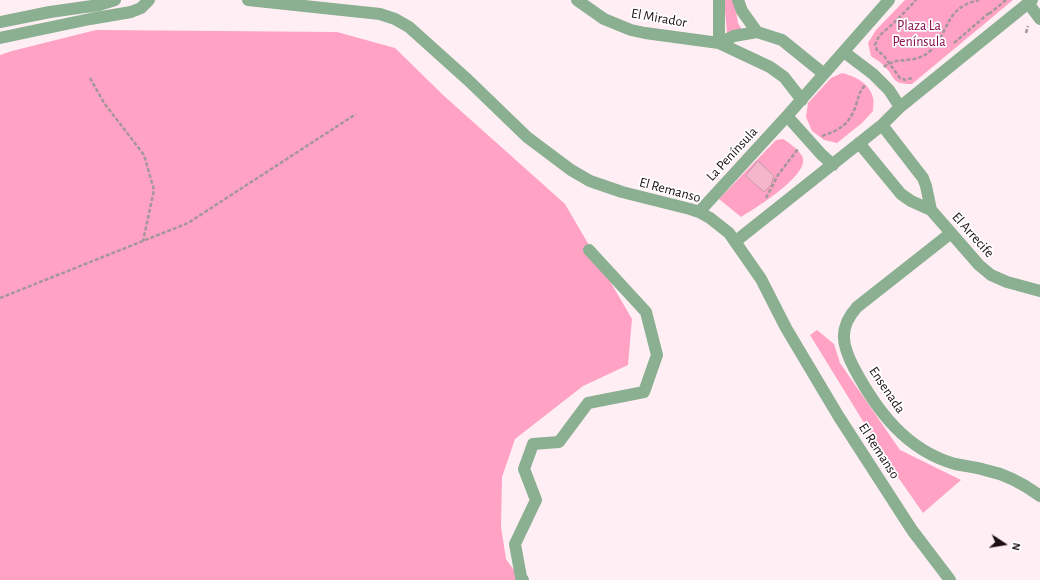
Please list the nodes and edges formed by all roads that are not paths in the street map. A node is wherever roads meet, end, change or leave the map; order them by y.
1 (115, 0) edge
2 (149, 0) edge
3 (248, 0) edge
4 (577, 0) edge
5 (719, 0) edge
6 (738, 0) edge
7 (889, 0) edge
8 (1030, 2) edge
9 (88, 6) junction
10 (90, 19) junction
11 (1040, 19) edge
12 (0, 22) edge
13 (757, 32) junction
14 (0, 38) edge
15 (719, 43) junction
16 (844, 52) junction
17 (824, 74) junction
18 (802, 100) junction
19 (900, 107) junction
20 (787, 116) junction
21 (882, 125) junction
22 (859, 143) junction
23 (833, 165) junction
24 (931, 210) junction
25 (699, 212) junction
26 (951, 233) junction
27 (736, 241) junction
28 (589, 250) dead end
29 (1040, 291) edge
30 (1040, 496) edge
31 (523, 580) edge
32 (950, 580) edge

1 - 9 street
2 - 10 street
3 - 25 street, El Remanso
4 - 15 street, El Mirador
5 - 15 street
6 - 13 street
7 - 16 street, La Península
8 - 11 street
8 - 19 street
9 - 10 street
9 - 12 street
10 - 14 street
13 - 15 street
13 - 17 street
15 - 18 street, El Mirador
16 - 17 street, La Península
16 - 19 street
17 - 18 street, La Península
18 - 20 street, La Península
19 - 21 street
20 - 23 street
20 - 25 street, La Península
21 - 22 street
21 - 24 street, El Arrecife
22 - 23 street
22 - 24 street, El Arrecife
23 - 27 street
24 - 26 street, El Arrecife
25 - 27 street, El Remanso
26 - 29 street, El Arrecife
26 - 30 street, Ensenada
27 - 32 street, El Remanso
28 - 31 street

